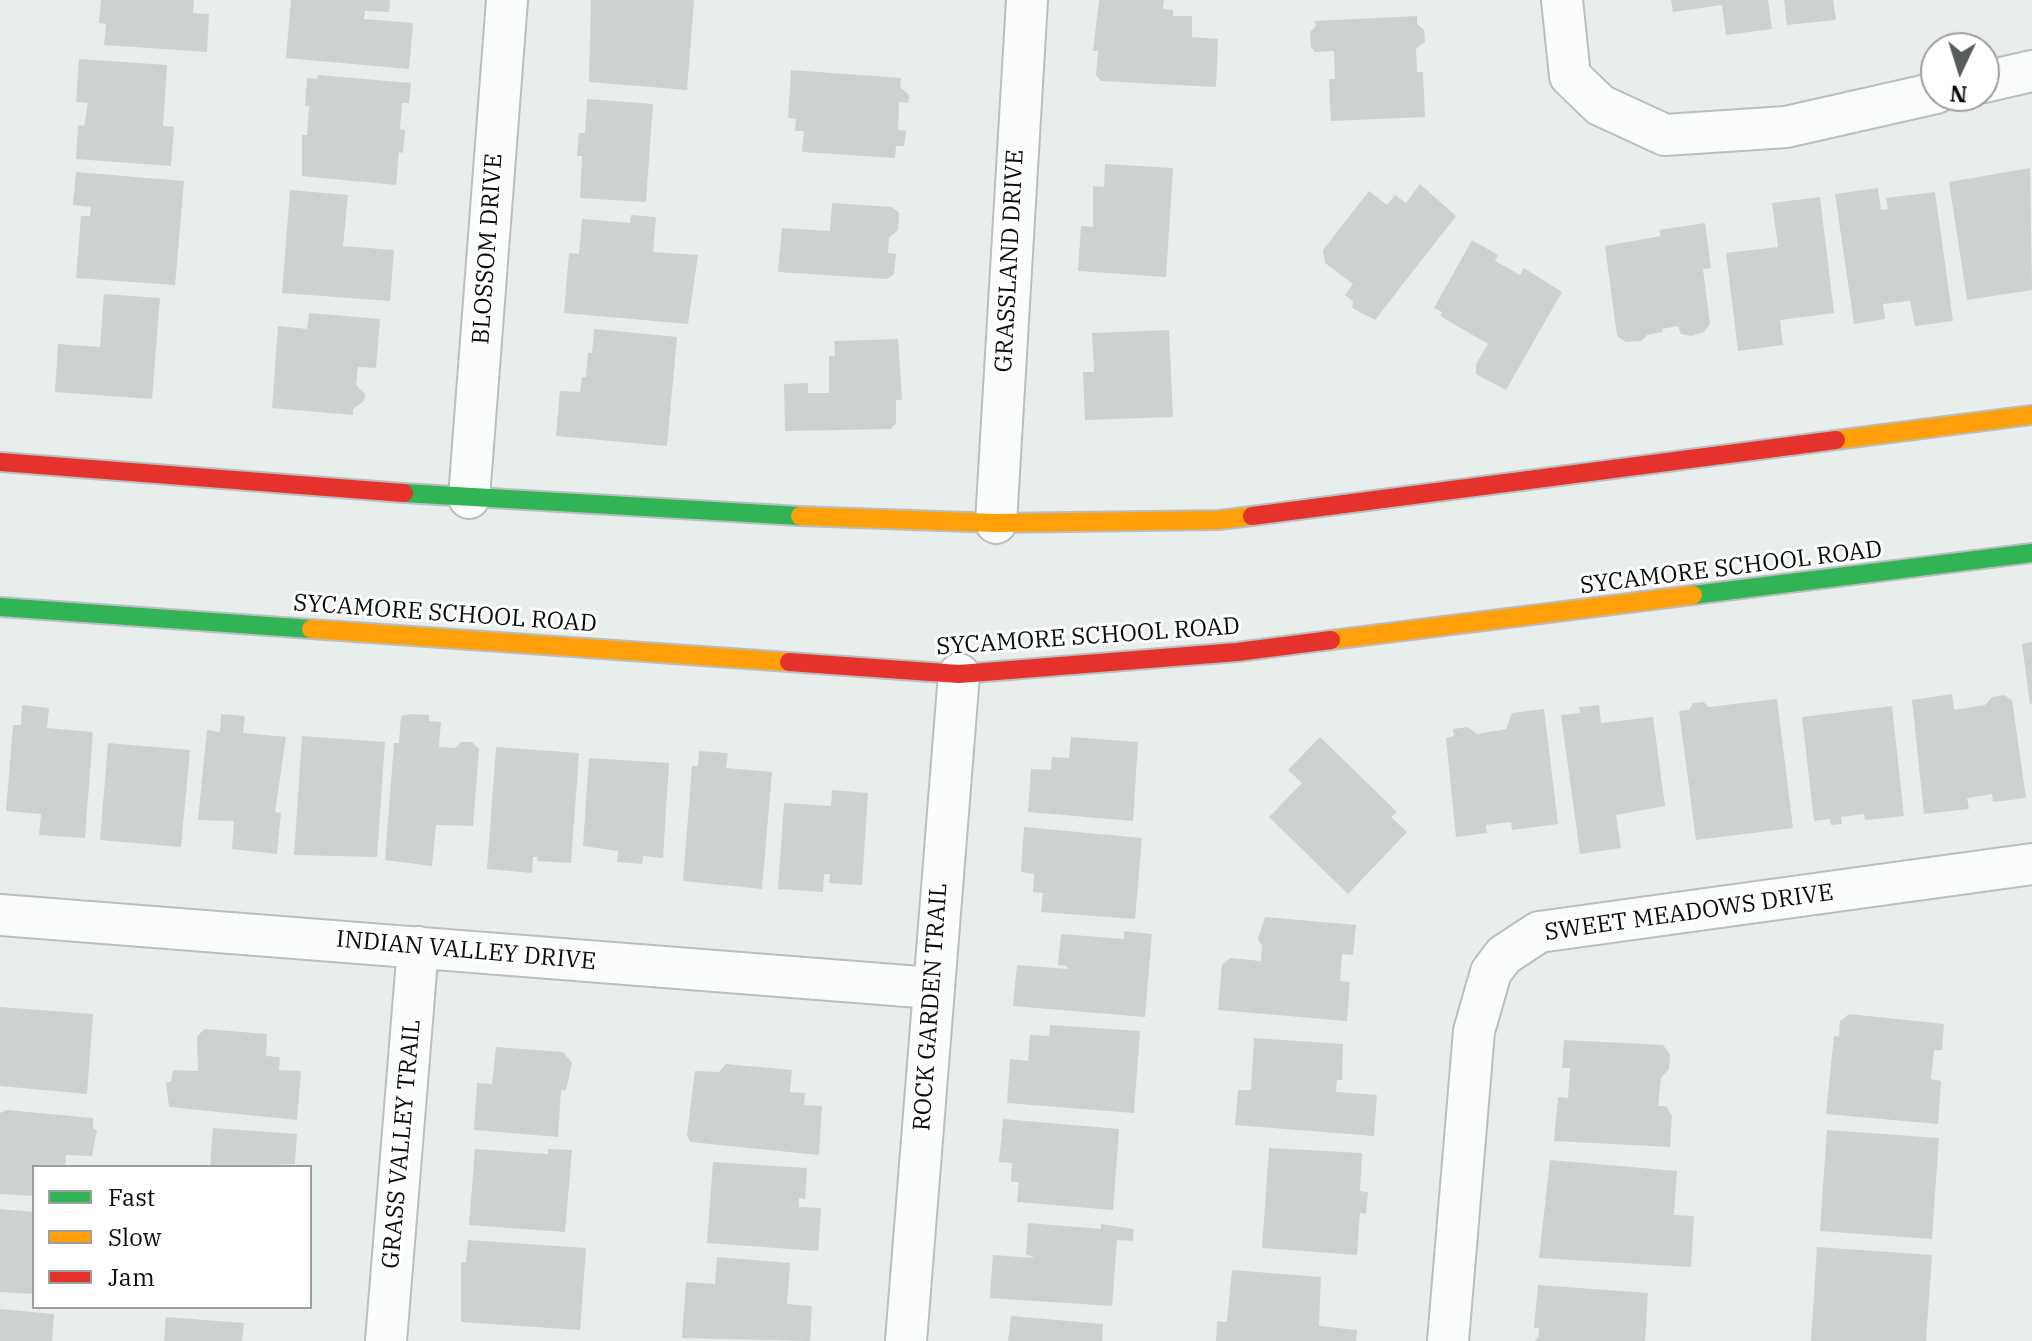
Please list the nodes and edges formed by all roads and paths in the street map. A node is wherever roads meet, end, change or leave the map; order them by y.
1 (507, 0) edge
2 (1027, 0) edge
3 (1562, 0) edge
4 (2032, 71) edge
5 (2000, 78) edge
6 (1920, 97) edge
7 (2032, 415) edge
8 (0, 462) edge
9 (469, 498) junction
10 (996, 523) junction
11 (2032, 553) edge
12 (0, 607) edge
13 (959, 674) junction
14 (2032, 864) edge
15 (0, 915) edge
16 (418, 947) junction
17 (932, 988) junction
18 (386, 1341) edge
19 (906, 1341) edge
20 (1448, 1341) edge

1 - 9 street, BLOSSOM DRIVE
2 - 10 street, GRASSLAND DRIVE
3 - 6 street
4 - 5 street
7 - 10 main road
8 - 9 main road
9 - 10 main road
11 - 13 main road, SYCAMORE SCHOOL ROAD
12 - 13 main road, SYCAMORE SCHOOL ROAD
13 - 17 street, ROCK GARDEN TRAIL
14 - 20 street, SWEET MEADOWS DRIVE
15 - 16 street, INDIAN VALLEY DRIVE
16 - 17 street, INDIAN VALLEY DRIVE
16 - 18 street, GRASS VALLEY TRAIL
17 - 19 street, ROCK GARDEN TRAIL

